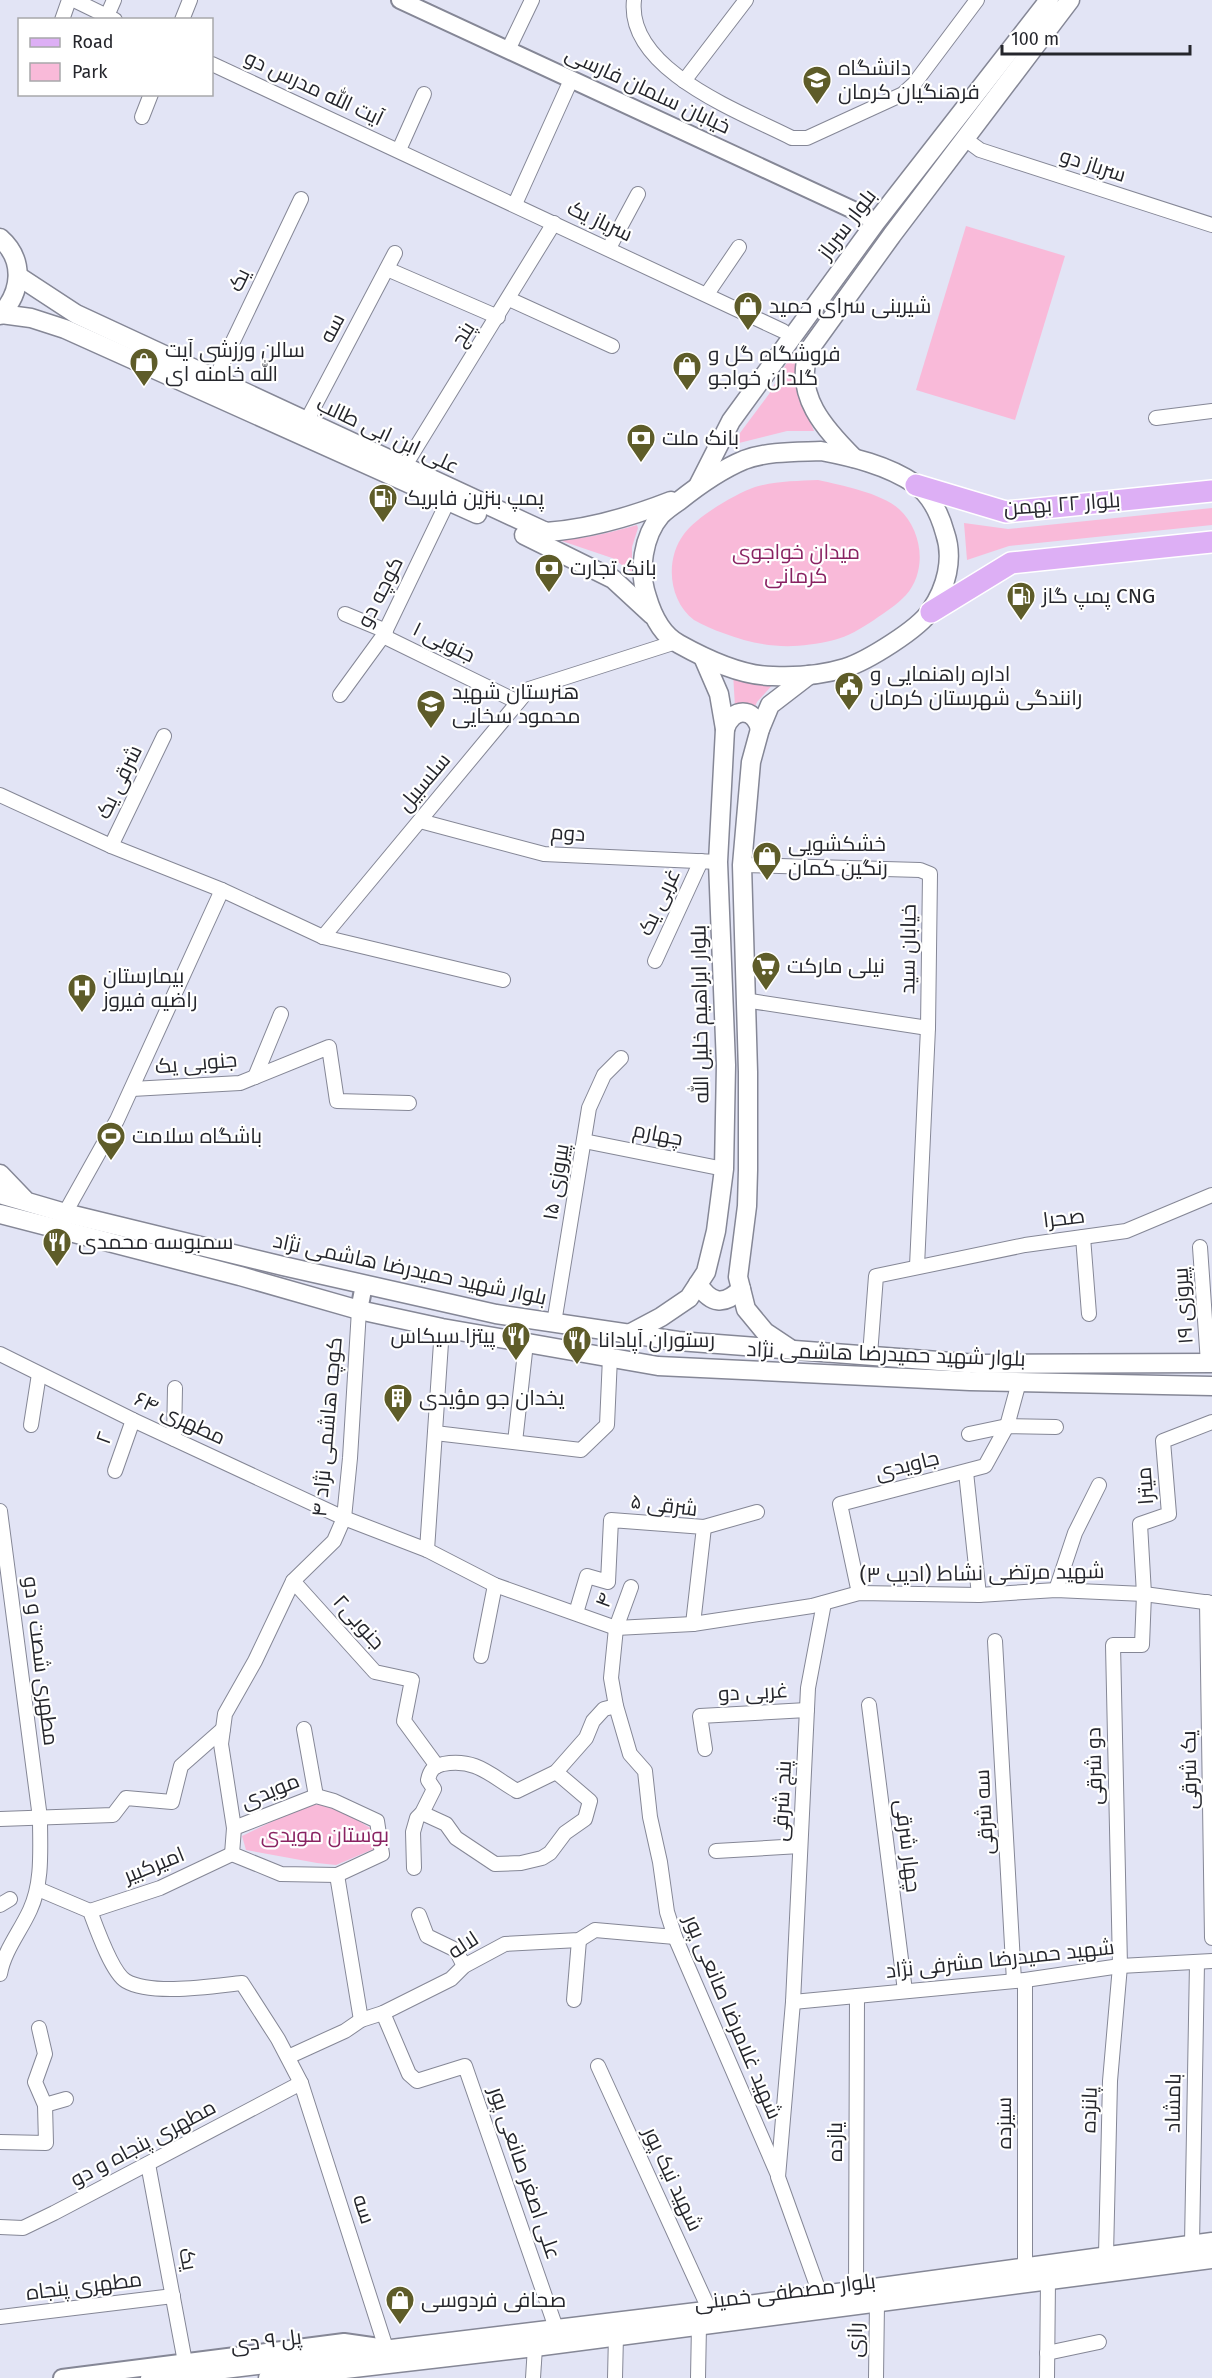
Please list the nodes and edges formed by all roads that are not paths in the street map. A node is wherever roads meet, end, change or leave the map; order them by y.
1 (69, 0) edge
2 (74, 0) edge
3 (114, 0) edge
4 (190, 0) edge
5 (532, 0) edge
6 (634, 0) edge
7 (746, 0) edge
8 (977, 0) edge
9 (1049, 0) edge
10 (1070, 0) edge
11 (405, 1) edge
12 (63, 18) edge
13 (111, 18) edge
14 (183, 18) edge
15 (508, 50) junction
16 (213, 64) edge
17 (571, 80) junction
18 (684, 81) junction
19 (424, 94) dead end
20 (150, 96) edge
21 (142, 117) dead end
22 (964, 138) junction
23 (399, 150) junction
24 (638, 194) dead end
25 (301, 200) dead end
26 (515, 204) junction
27 (876, 222) junction
28 (554, 223) junction
29 (1212, 225) edge
30 (0, 238) edge
31 (739, 247) dead end
32 (609, 248) junction
33 (395, 253) dead end
34 (387, 269) junction
35 (18, 276) junction
36 (707, 294) junction
37 (509, 299) junction
38 (1, 314) edge
39 (498, 317) junction
40 (783, 331) dead end
41 (612, 346) dead end
42 (215, 379) junction
43 (1212, 411) edge
44 (1156, 418) dead end
45 (306, 422) junction
46 (854, 458) junction
47 (404, 467) junction
48 (916, 485) junction
49 (692, 490) junction
50 (1212, 491) edge
51 (448, 501) junction
52 (1212, 542) edge
53 (931, 612) junction
54 (345, 614) dead end
55 (653, 616) junction
56 (385, 634) junction
57 (675, 642) junction
58 (703, 657) junction
59 (808, 675) junction
60 (340, 695) dead end
61 (518, 702) junction
62 (725, 729) junction
63 (760, 729) junction
64 (164, 736) dead end
65 (0, 795) edge
66 (420, 821) junction
67 (111, 846) junction
68 (710, 861) junction
69 (742, 865) junction
70 (222, 890) junction
71 (323, 937) junction
72 (655, 961) dead end
73 (503, 980) dead end
74 (744, 1000) junction
75 (281, 1014) dead end
76 (928, 1028) junction
77 (621, 1058) dead end
78 (255, 1077) junction
79 (132, 1089) junction
80 (409, 1103) dead end
81 (584, 1141) junction
82 (724, 1169) junction
83 (0, 1174) edge
84 (0, 1194) edge
85 (1212, 1195) edge
86 (25, 1211) junction
87 (65, 1213) junction
88 (0, 1214) edge
89 (0, 1227) edge
90 (1083, 1238) junction
91 (1200, 1247) dead end
92 (917, 1266) junction
93 (698, 1284) junction
94 (364, 1285) junction
95 (741, 1289) junction
96 (359, 1310) junction
97 (1089, 1314) dead end
98 (554, 1323) junction
99 (442, 1329) junction
100 (629, 1334) junction
101 (526, 1343) junction
102 (790, 1349) junction
103 (0, 1354) edge
104 (870, 1355) junction
105 (610, 1358) junction
106 (1210, 1363) edge
107 (39, 1374) junction
108 (1019, 1382) junction
109 (1212, 1386) edge
110 (175, 1388) dead end
111 (134, 1420) junction
112 (1212, 1422) edge
113 (31, 1425) dead end
114 (1007, 1426) junction
115 (1056, 1427) dead end
116 (435, 1433) junction
117 (969, 1434) dead end
118 (174, 1439) junction
119 (515, 1442) junction
120 (115, 1470) dead end
121 (966, 1472) junction
122 (1099, 1485) dead end
123 (0, 1511) edge
124 (758, 1512) dead end
125 (344, 1518) junction
126 (704, 1527) junction
127 (427, 1550) junction
128 (293, 1581) junction
129 (495, 1585) junction
130 (631, 1587) dead end
131 (1056, 1590) junction
132 (859, 1593) junction
133 (1144, 1594) junction
134 (979, 1595) junction
135 (1210, 1602) edge
136 (824, 1603) junction
137 (576, 1613) junction
138 (693, 1624) junction
139 (616, 1628) junction
140 (995, 1641) dead end
141 (481, 1656) dead end
142 (869, 1705) dead end
143 (616, 1706) junction
144 (807, 1710) junction
145 (223, 1729) junction
146 (304, 1729) dead end
147 (705, 1749) dead end
148 (437, 1766) junction
149 (556, 1772) junction
150 (316, 1796) junction
151 (422, 1813) junction
152 (40, 1818) junction
153 (0, 1819) edge
154 (234, 1828) junction
155 (800, 1846) junction
156 (716, 1851) dead end
157 (232, 1854) junction
158 (414, 1868) dead end
159 (337, 1875) junction
160 (38, 1889) junction
161 (90, 1911) junction
162 (419, 1915) dead end
163 (675, 1937) junction
164 (1212, 1938) edge
165 (579, 1940) junction
166 (1212, 1961) edge
167 (1197, 1963) junction
168 (464, 1966) junction
169 (1120, 1966) junction
170 (0, 1974) edge
171 (1020, 1980) junction
172 (905, 1991) junction
173 (857, 1996) junction
174 (574, 2000) dead end
175 (793, 2002) junction
176 (383, 2013) junction
177 (361, 2020) junction
178 (39, 2028) dead end
179 (288, 2057) junction
180 (598, 2066) dead end
181 (302, 2083) junction
182 (66, 2099) dead end
183 (45, 2105) junction
184 (0, 2142) edge
185 (148, 2164) junction
186 (778, 2177) junction
187 (0, 2227) edge
188 (1212, 2242) edge
189 (1192, 2244) junction
190 (1106, 2255) junction
191 (1212, 2259) edge
192 (1025, 2266) junction
193 (1048, 2280) junction
194 (856, 2289) junction
195 (820, 2294) junction
196 (173, 2296) junction
197 (877, 2303) junction
198 (710, 2309) junction
199 (0, 2317) edge
200 (699, 2325) junction
201 (556, 2328) junction
202 (616, 2335) junction
203 (1099, 2342) dead end
204 (535, 2347) junction
205 (386, 2348) junction
206 (1047, 2354) junction
207 (185, 2362) junction
208 (357, 2373) edge
209 (89, 2376) edge
210 (62, 2378) edge
211 (150, 2378) edge
212 (268, 2378) edge
213 (533, 2378) edge
214 (615, 2378) edge
215 (698, 2378) edge
216 (876, 2378) edge
217 (1047, 2378) edge

1 - 12 street
2 - 13 street
3 - 13 street
4 - 14 street
5 - 15 street
6 - 18 street
7 - 18 street
8 - 18 street
9 - 27 main road, بلوار سرباز
10 - 22 main road, بلوار سرباز
11 - 15 street, خیابان سلمان فارسی
15 - 17 street, خیابان سلمان فارسی
16 - 23 street, آیت الله مدرس دو
17 - 26 street
17 - 27 street, خیابان سلمان فارسی
19 - 23 street
20 - 21 street
22 - 29 street, سرباز دو
22 - 46 main road, بلوار سرباز
23 - 26 street, سرباز یک
24 - 32 street
25 - 42 street, یک
26 - 28 street, سرباز یک
27 - 49 main road, بلوار سرباز
28 - 32 street, سرباز یک
28 - 37 street, پنج
30 - 35 main road
31 - 36 street
32 - 36 street, سرباز یک
33 - 34 street, سه
34 - 39 street
34 - 45 street, سه
35 - 38 main road
35 - 42 main road, علی ابن ابی طالب
36 - 40 street, سرباز یک
37 - 39 street, پنج
37 - 41 street
38 - 51 main road, علی ابن ابی طالب
39 - 47 street, پنج
42 - 45 main road, علی ابن ابی طالب
43 - 44 street
45 - 47 main road, علی ابن ابی طالب
46 - 48 main road
46 - 49 main road
47 - 49 main road, علی ابن ابی طالب
48 - 50 main road, بلوار ۲۲ بهمن
48 - 53 main road
49 - 55 main road
51 - 55 main road, علی ابن ابی طالب
51 - 56 street, کوچه دو
52 - 53 main road
53 - 59 main road
54 - 56 street, جنوبی ۱
55 - 57 main road
56 - 60 street, کوچه دو
56 - 61 street, جنوبی ۱
57 - 58 main road
57 - 61 street, سلسبیل
58 - 59 main road
58 - 62 main road, بلوار ابراهیم خلیل الله
59 - 63 main road
61 - 66 street, سلسبیل
62 - 63 main road
62 - 68 main road, بلوار ابراهیم خلیل الله
63 - 69 main road
64 - 67 street, شرقی یک
65 - 67 street
66 - 68 street, دوم
66 - 71 street, سلسبیل
67 - 70 street
68 - 72 street, غربی یک
68 - 82 main road, بلوار ابراهیم خلیل الله
69 - 74 main road
69 - 76 street, خیابان سید
70 - 71 street
70 - 79 street
71 - 73 street
74 - 76 street, خیابان سید
74 - 95 main road
75 - 78 street
76 - 92 street
77 - 81 street, پیروزی ۱۵
78 - 79 street, جنوبی یک
78 - 80 street, جنوبی یک
79 - 87 street
81 - 82 street, چهارم
81 - 98 street, پیروزی ۱۵
82 - 93 main road, بلوار ابراهیم خلیل الله
83 - 86 main road
84 - 86 main road, بلوار شهید حمیدرضا هاشمی نژاد
85 - 90 street, صحرا
86 - 87 main road, بلوار شهید حمیدرضا هاشمی نژاد
86 - 88 main road, بلوار شهید حمیدرضا هاشمی نژاد
86 - 89 main road
86 - 96 main road, بلوار شهید حمیدرضا هاشمی نژاد
87 - 94 main road, بلوار شهید حمیدرضا هاشمی نژاد
90 - 92 street, صحرا
90 - 97 street
91 - 106 street, پیروزی ۱۹
92 - 104 street, صحرا
93 - 95 main road
93 - 100 main road, بلوار ابراهیم خلیل الله
94 - 96 street
94 - 98 main road, بلوار شهید حمیدرضا هاشمی نژاد
95 - 102 main road
96 - 99 main road, بلوار شهید حمیدرضا هاشمی نژاد
96 - 125 street, کوچه هاشمی نژاد ۴
98 - 100 main road, بلوار شهید حمیدرضا هاشمی نژاد
99 - 101 main road, بلوار شهید حمیدرضا هاشمی نژاد
99 - 116 street
100 - 102 main road, بلوار شهید حمیدرضا هاشمی نژاد
101 - 105 main road, بلوار شهید حمیدرضا هاشمی نژاد
101 - 119 street
102 - 104 main road, بلوار شهید حمیدرضا هاشمی نژاد
103 - 107 street, مطهری ۶۴
104 - 106 main road, بلوار شهید حمیدرضا هاشمی نژاد
105 - 108 main road, بلوار شهید حمیدرضا هاشمی نژاد
105 - 119 street
107 - 111 street, مطهری ۶۴
107 - 113 street
108 - 109 main road, بلوار شهید حمیدرضا هاشمی نژاد
108 - 114 street, جاویدی
110 - 118 street
111 - 118 street, مطهری ۶۴
111 - 120 street, ۲
112 - 133 street, میترا
114 - 115 street
114 - 117 street
114 - 121 street, جاویدی
116 - 119 street
116 - 127 street
118 - 125 street, مطهری ۶۴
121 - 132 street, جاویدی
121 - 134 street
122 - 131 street
123 - 152 street, مطهری شصت و دو
124 - 126 street
125 - 127 street, شهید مرتضی نشاط (ادیب ۳)
125 - 128 street, کوچه هاشمی نژاد ۴
126 - 137 street, ۵ شرقی
126 - 138 street, ۵ شرقی
127 - 129 street, شهید مرتضی نشاط (ادیب ۳)
128 - 145 street, کوچه هاشمی نژاد ۴
128 - 148 street, جنوبی۲
129 - 137 street, شهید مرتضی نشاط (ادیب ۳)
129 - 141 street
130 - 139 street, ۴
131 - 133 street, شهید مرتضی نشاط (ادیب ۳)
131 - 134 street, شهید مرتضی نشاط (ادیب ۳)
132 - 134 street, شهید مرتضی نشاط (ادیب ۳)
132 - 136 street, شهید مرتضی نشاط (ادیب ۳)
133 - 135 street, شهید مرتضی نشاط (ادیب ۳)
133 - 169 street, دو شرقی
135 - 164 street, یک شرقی
136 - 138 street, شهید مرتضی نشاط (ادیب ۳)
136 - 144 street, پنج شرقی
137 - 139 street, شهید مرتضی نشاط (ادیب ۳)
138 - 139 street, شهید مرتضی نشاط (ادیب ۳)
139 - 143 street, شهید غلامرضا صانعی پور
140 - 171 street, سه شرقی
142 - 172 street, چهار شرقی
143 - 149 street
143 - 163 street, شهید غلامرضا صانعی پور
144 - 147 street, غربی دو
144 - 155 street, پنج شرقی
145 - 152 street
145 - 154 street, مویدی
146 - 150 street
148 - 149 street
148 - 151 street
149 - 151 street
150 - 154 street, مویدی
150 - 159 street, مویدی
151 - 158 street
152 - 153 street
152 - 160 street, مطهری شصت و دو
154 - 157 street, مویدی
155 - 156 street
155 - 175 street, پنج شرقی
157 - 159 street, مویدی
157 - 161 street, امیرکبیر
159 - 177 street
160 - 161 street
160 - 170 street
161 - 179 street, سه
162 - 168 street
163 - 165 street, لاله
163 - 186 street, شهید غلامرضا صانعی پور
165 - 168 street, لاله
165 - 174 street
166 - 167 street, شهید حمیدرضا مشرفی نژاد
167 - 169 street, شهید حمیدرضا مشرفی نژاد
167 - 189 street, بامشاد
168 - 176 street, لاله
169 - 171 street, شهید حمیدرضا مشرفی نژاد
169 - 190 street, پانزده
171 - 172 street, شهید حمیدرضا مشرفی نژاد
171 - 192 street, سیزده
172 - 173 street, شهید حمیدرضا مشرفی نژاد
173 - 175 street, شهید حمیدرضا مشرفی نژاد
173 - 194 street, یازده
175 - 186 street, شهید غلامرضا صانعی پور
176 - 177 street, لاله
176 - 201 street, علی اصغر صانعی پور
177 - 179 street, لاله
178 - 183 street
179 - 181 street, سه
180 - 198 street, شهید نیک پور
181 - 185 street, مطهری پنجاه و دو
181 - 205 street, سه
182 - 183 street
183 - 184 street
185 - 187 street, مطهری پنجاه و دو
185 - 196 street, یک
186 - 195 street, شهید غلامرضا صانعی پور
188 - 189 main road, بلوار مصطفی خمینی
189 - 190 main road, بلوار مصطفی خمینی
190 - 192 main road, بلوار مصطفی خمینی
191 - 193 main road, بلوار مصطفی خمینی
192 - 194 main road, بلوار مصطفی خمینی
193 - 197 main road, بلوار مصطفی خمینی
193 - 206 street
194 - 195 main road, بلوار مصطفی خمینی
195 - 198 main road, بلوار مصطفی خمینی
196 - 199 street, مطهری پنجاه
196 - 207 street, یک
197 - 200 main road, بلوار مصطفی خمینی
197 - 216 street, رازی
198 - 201 main road, بلوار مصطفی خمینی
200 - 202 main road, بلوار مصطفی خمینی
200 - 215 street
201 - 205 main road, بلوار مصطفی خمینی
202 - 204 main road, بلوار مصطفی خمینی
202 - 214 street
203 - 206 street
204 - 208 main road, بلوار مصطفی خمینی
204 - 213 street
205 - 207 street
205 - 211 main road, پل ۹ دی
206 - 217 street
207 - 209 street
208 - 212 main road, پل ۹ دی
209 - 210 street

